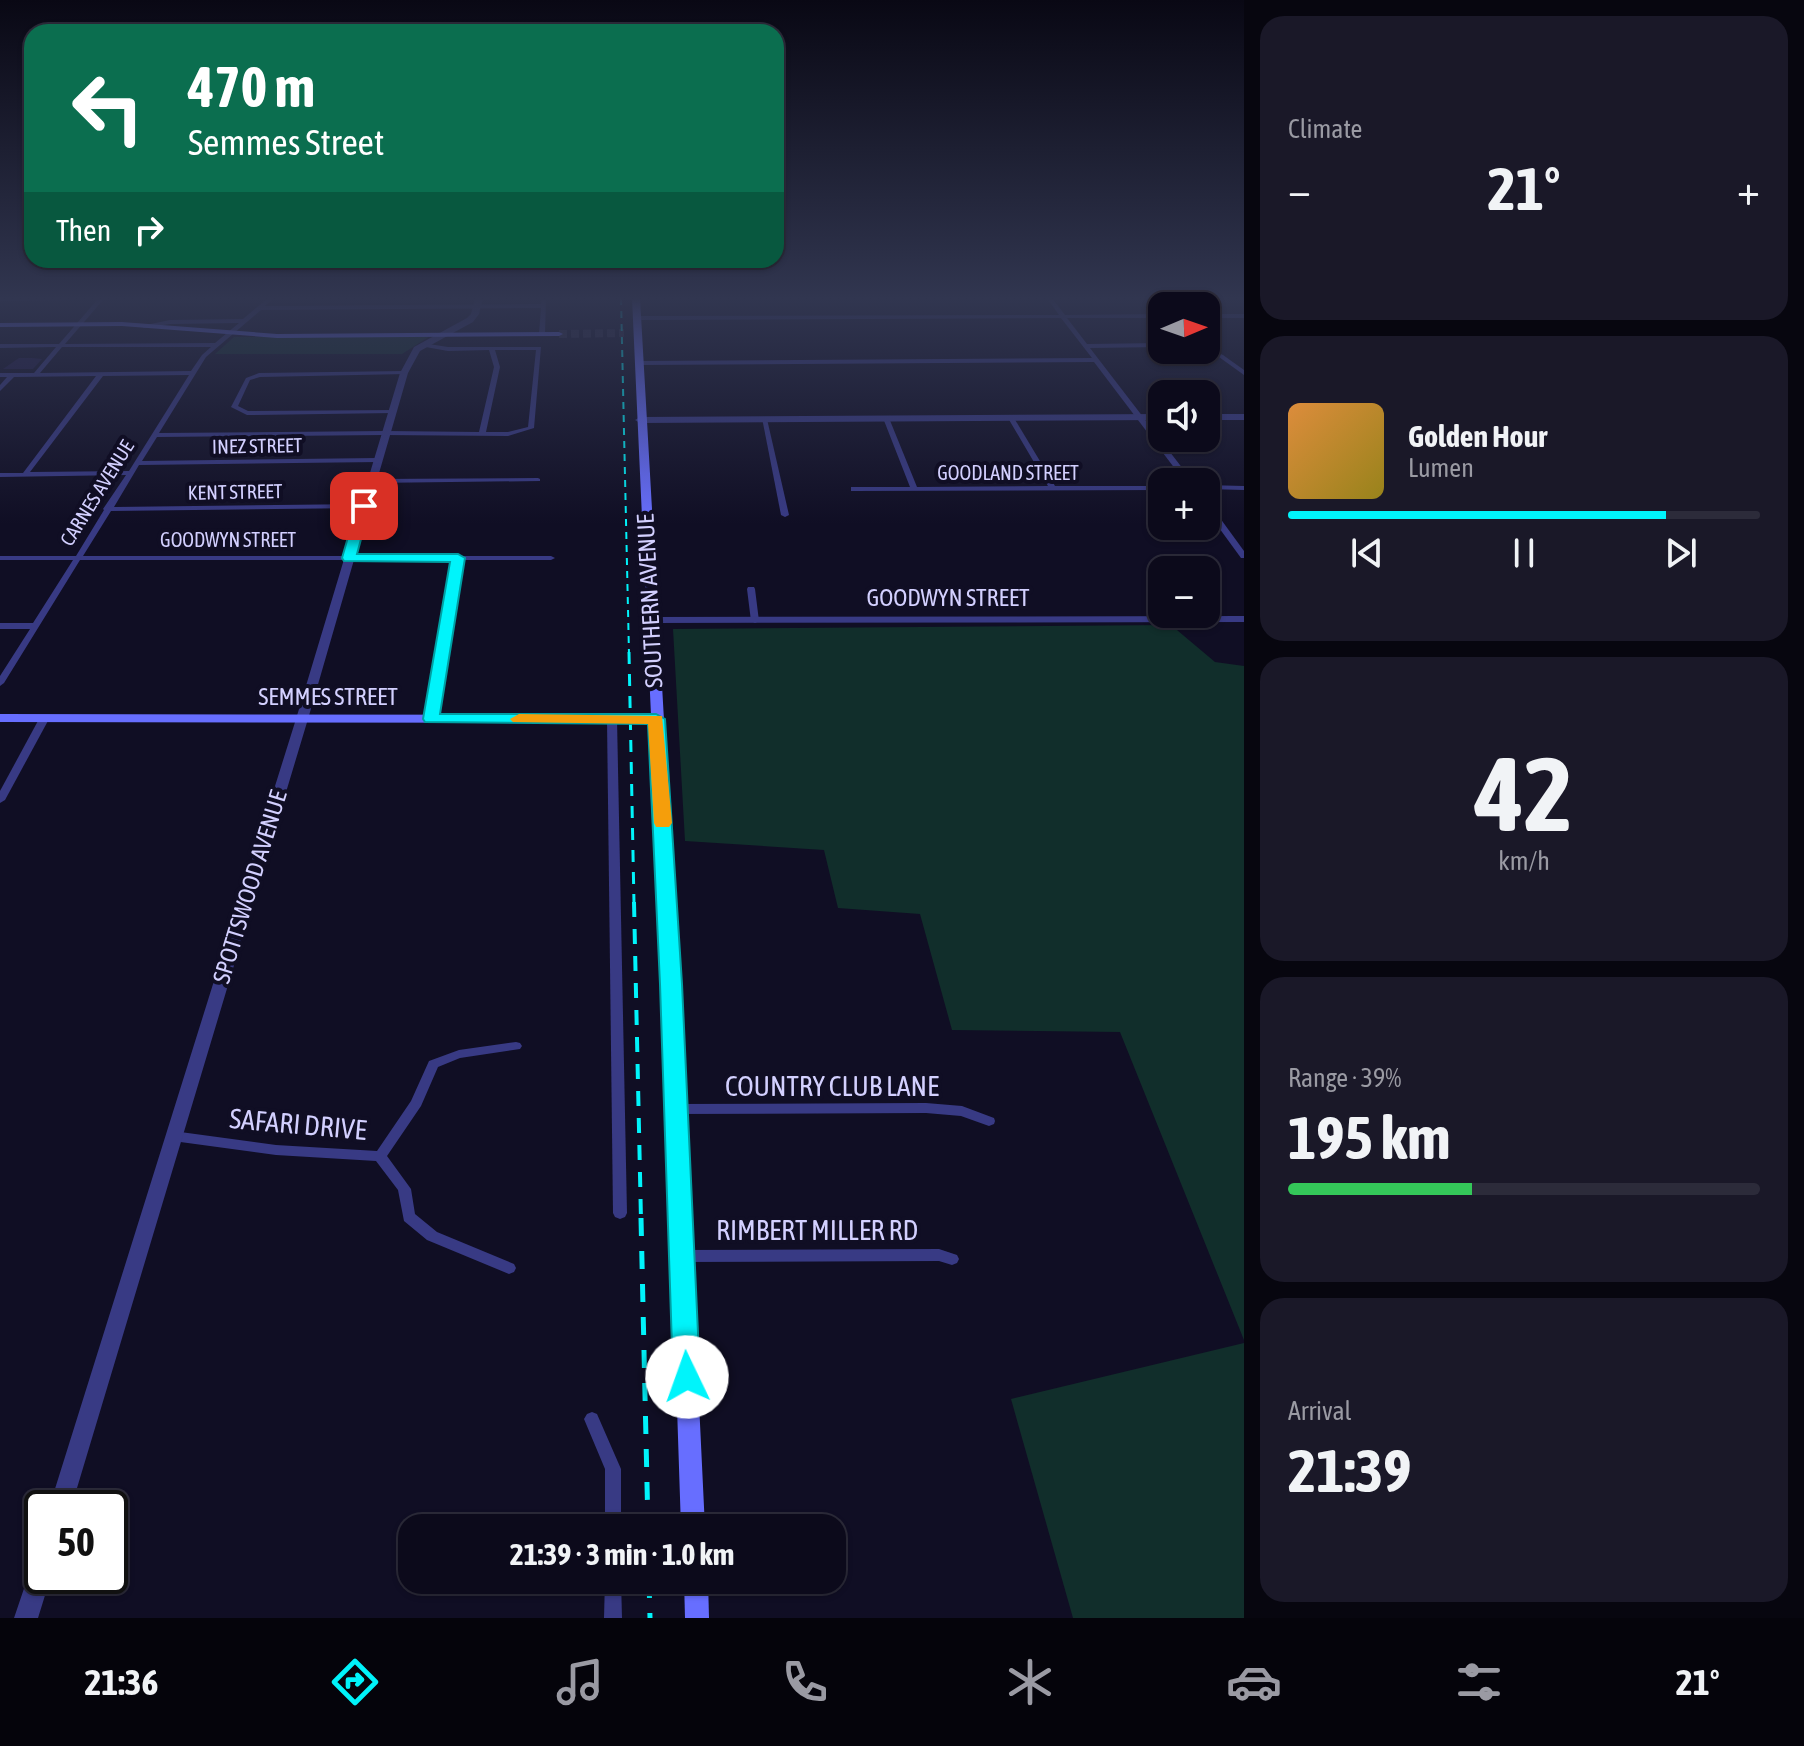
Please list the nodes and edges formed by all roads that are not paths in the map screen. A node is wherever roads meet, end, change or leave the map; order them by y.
1 (194, 373) edge
2 (404, 373) edge
3 (101, 374) junction
4 (147, 374) edge
5 (379, 374) edge
6 (496, 374) edge
7 (536, 374) edge
8 (638, 374) edge
9 (1106, 374) edge
10 (0, 375) edge
11 (12, 375) junction
12 (35, 375) joint
13 (0, 389) edge
14 (393, 411) junction
15 (1140, 417) junction
16 (1148, 417) edge
17 (1220, 417) edge
18 (1244, 417) edge
19 (886, 418) junction
20 (1011, 418) junction
21 (764, 419) junction
22 (640, 420) junction
23 (386, 434) junction
24 (482, 434) junction
25 (154, 435) junction
26 (377, 460) junction
27 (136, 463) junction
28 (1178, 468) edge
29 (131, 473) junction
30 (0, 475) edge
31 (25, 475) junction
32 (538, 480) dead end
33 (372, 481) junction
34 (1220, 487) edge
35 (1053, 488) junction
36 (1148, 488) edge
37 (1244, 488) edge
38 (854, 489) dead end
39 (914, 489) junction
40 (364, 506) junction
41 (107, 509) junction
42 (785, 515) dead end
43 (1220, 524) edge
44 (1244, 556) edge
45 (78, 557) junction
46 (0, 558) edge
47 (349, 558) junction
48 (458, 558) junction
49 (551, 558) dead end
50 (751, 589) dead end
51 (1244, 619) edge
52 (652, 620) junction
53 (755, 621) junction
54 (0, 626) edge
55 (36, 626) junction
56 (0, 683) edge
57 (0, 718) edge
58 (44, 719) junction
59 (302, 719) junction
60 (431, 719) junction
61 (612, 719) junction
62 (656, 719) junction
63 (0, 800) edge
64 (516, 1046) dead end
65 (674, 1109) junction
66 (989, 1121) dead end
67 (173, 1136) junction
68 (380, 1156) junction
69 (620, 1213) dead end
70 (681, 1256) junction
71 (952, 1259) dead end
72 (509, 1268) dead end
73 (592, 1419) dead end
74 (65, 1490) edge
75 (613, 1514) edge
76 (692, 1514) edge
77 (34, 1594) edge
78 (613, 1594) edge
79 (696, 1594) edge
80 (26, 1618) edge
81 (613, 1618) edge
82 (697, 1618) edge

1 - 25 street, CARNES AVENUE
2 - 14 street, SPOTTSWOOD AVENUE
3 - 4 street
3 - 12 street
3 - 31 street
5 - 14 street
6 - 24 street
7 - 24 street
8 - 22 main road, SOUTHERN AVENUE
9 - 15 street
10 - 11 street
11 - 12 street
11 - 13 street
14 - 23 street, SPOTTSWOOD AVENUE
15 - 16 street
15 - 20 street
15 - 28 street
17 - 18 street
19 - 20 street
19 - 21 street
19 - 39 street
20 - 35 street
21 - 22 street
21 - 42 street
22 - 52 main road, SOUTHERN AVENUE
23 - 24 street
23 - 25 street
23 - 26 street, SPOTTSWOOD AVENUE
25 - 27 street, CARNES AVENUE
26 - 27 street, INEZ STREET
26 - 33 street, SPOTTSWOOD AVENUE
27 - 29 street, CARNES AVENUE
29 - 31 street
29 - 41 street, CARNES AVENUE
30 - 31 street
32 - 33 street
33 - 40 street, SPOTTSWOOD AVENUE
34 - 37 street
35 - 36 street, GOODLAND STREET
35 - 39 street, GOODLAND STREET
38 - 39 street, GOODLAND STREET
40 - 41 street, KENT STREET
40 - 47 street, SPOTTSWOOD AVENUE
41 - 45 street, CARNES AVENUE
43 - 44 street
45 - 46 street, GOODWYN STREET
45 - 47 street, GOODWYN STREET
45 - 55 street, CARNES AVENUE
47 - 48 street, GOODWYN STREET
47 - 59 street, SPOTTSWOOD AVENUE
48 - 49 street, GOODWYN STREET
48 - 60 street
50 - 53 street
51 - 53 street, GOODWYN STREET
52 - 53 street, GOODWYN STREET
52 - 62 main road, SOUTHERN AVENUE
54 - 55 street
55 - 56 street, CARNES AVENUE
57 - 58 main road, SEMMES STREET
58 - 59 main road, SEMMES STREET
58 - 63 street
59 - 60 main road, SEMMES STREET
59 - 67 street, SPOTTSWOOD AVENUE
60 - 61 main road, SEMMES STREET
61 - 62 main road, SEMMES STREET
61 - 69 street
62 - 65 main road, SOUTHERN AVENUE
64 - 68 street
65 - 66 street, COUNTRY CLUB LANE
65 - 70 main road, SOUTHERN AVENUE
67 - 68 street, SAFARI DRIVE
67 - 74 street, SPOTTSWOOD AVENUE
68 - 72 street, SAFARI DRIVE
70 - 71 street, RIMBERT MILLER RD
70 - 76 main road, SOUTHERN AVENUE
73 - 75 street
77 - 80 street
78 - 81 street
79 - 82 main road

